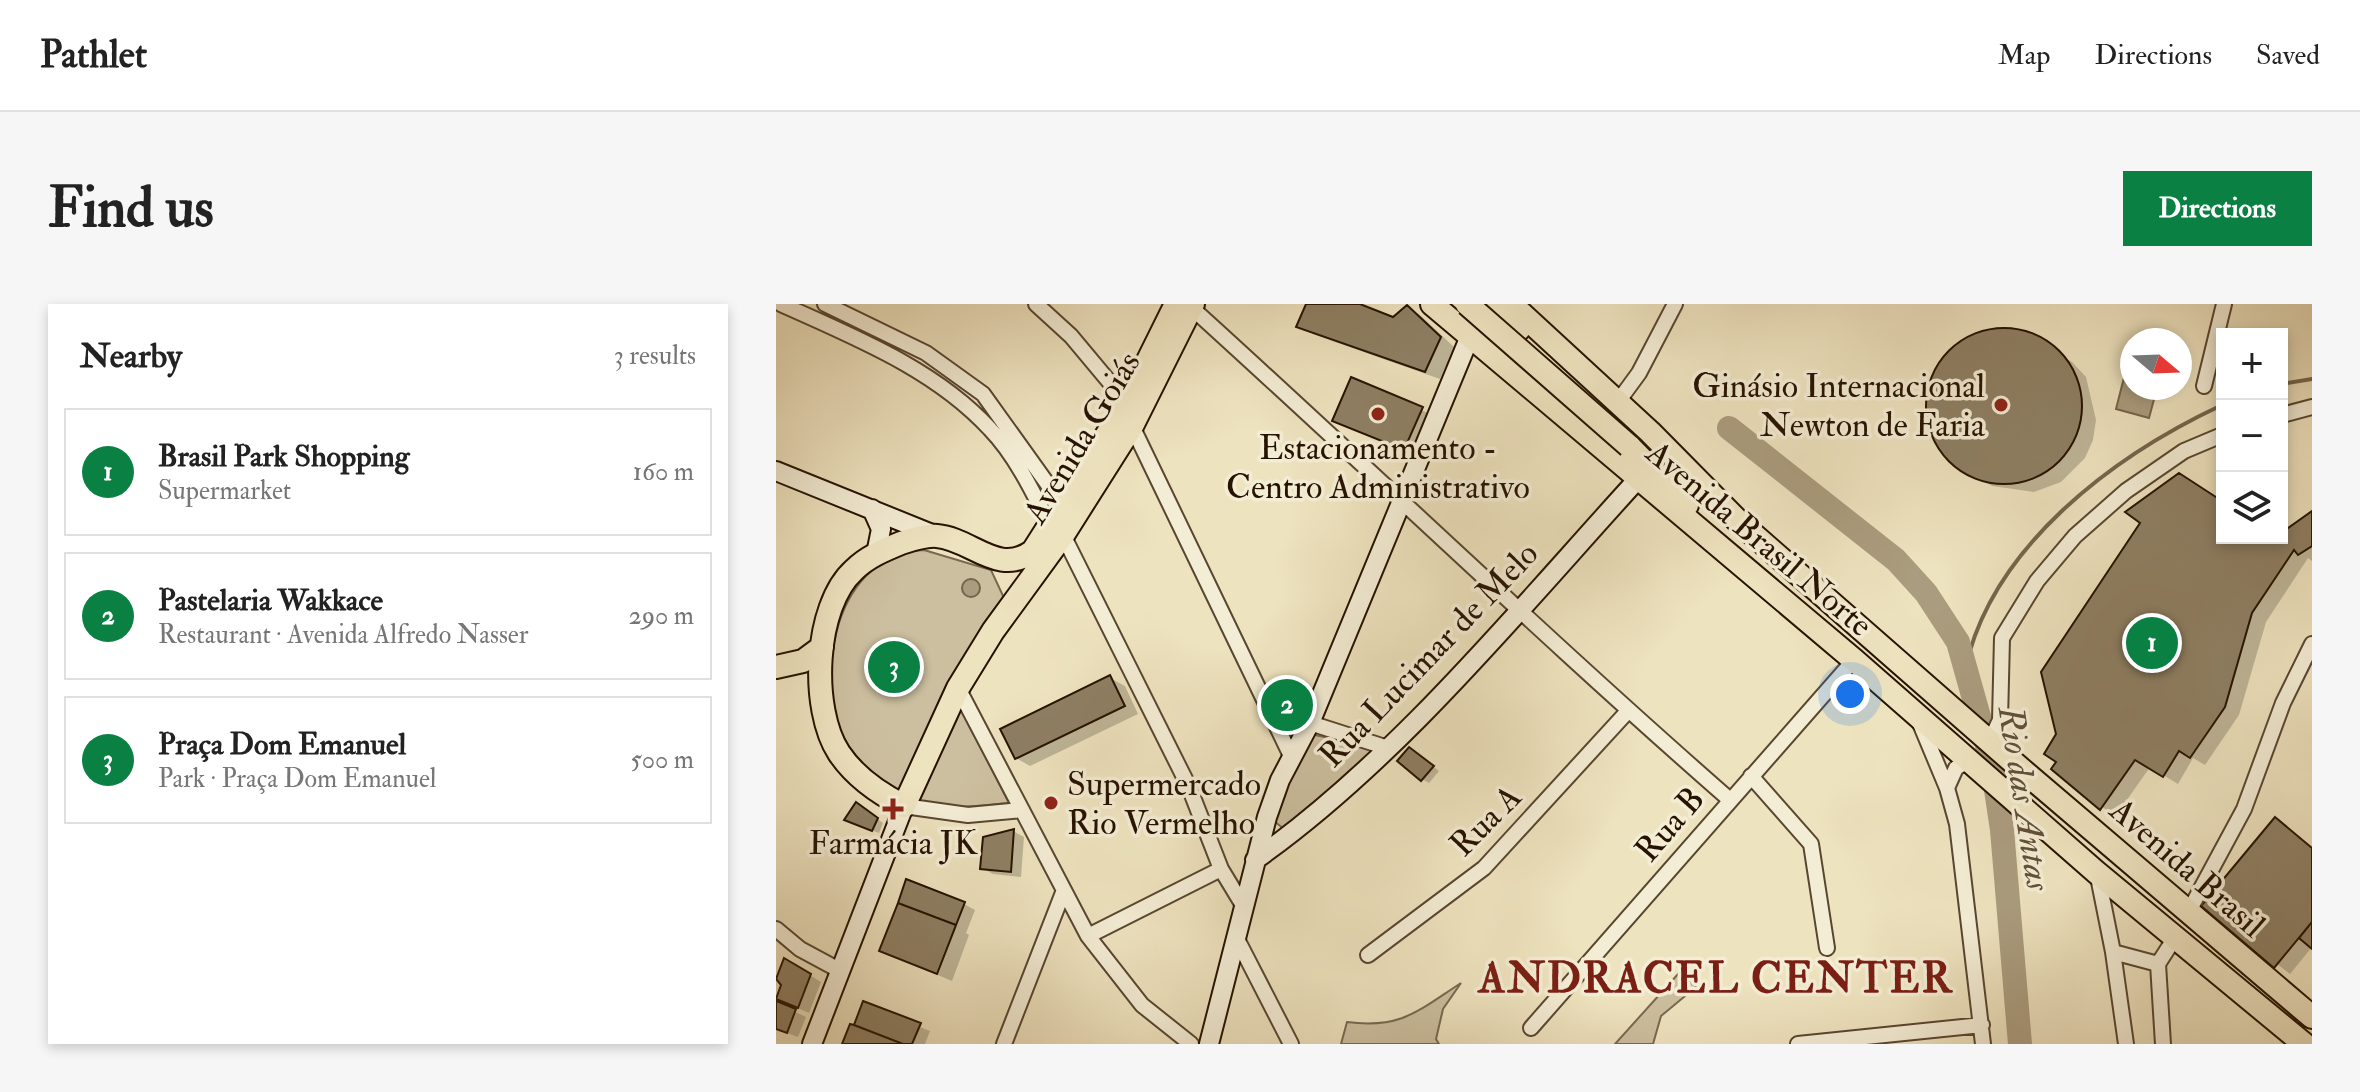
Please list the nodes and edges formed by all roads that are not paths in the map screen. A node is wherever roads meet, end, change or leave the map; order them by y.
1 (781, 304) edge
2 (825, 304) edge
3 (1036, 304) edge
4 (1432, 304) edge
5 (1467, 304) edge
6 (1486, 304) edge
7 (1511, 304) edge
8 (1675, 304) edge
9 (2224, 304) edge
10 (1187, 305) edge
11 (1471, 335) junction
12 (926, 353) junction
13 (919, 372) junction
14 (2204, 386) dead end
15 (1127, 403) junction
16 (1617, 403) junction
17 (2312, 407) edge
18 (2288, 413) edge
19 (1132, 426) junction
20 (2216, 438) edge
21 (1633, 442) junction
22 (776, 471) edge
23 (1637, 480) junction
24 (1402, 498) junction
25 (1064, 507) junction
26 (872, 509) junction
27 (1739, 522) junction
28 (1057, 531) junction
29 (937, 536) junction
30 (1711, 540) junction
31 (876, 554) junction
32 (1002, 561) junction
33 (1017, 597) junction
34 (1521, 607) junction
35 (2312, 644) edge
36 (822, 647) junction
37 (1854, 660) junction
38 (776, 667) edge
39 (958, 688) junction
40 (821, 690) junction
41 (1628, 711) junction
42 (1916, 716) junction
43 (1310, 723) junction
44 (1990, 741) junction
45 (1388, 748) junction
46 (1292, 758) junction
47 (1973, 763) junction
48 (2021, 769) joint
49 (1751, 776) junction
50 (1947, 788) junction
51 (1730, 800) junction
52 (904, 806) junction
53 (1022, 810) junction
54 (2043, 826) joint
55 (1255, 860) junction
56 (1221, 869) junction
57 (2096, 872) junction
58 (1064, 890) junction
59 (1244, 907) junction
60 (2189, 911) junction
61 (776, 929) edge
62 (1088, 936) junction
63 (2176, 936) junction
64 (1236, 937) junction
65 (1827, 948) dead end
66 (2113, 952) junction
67 (1368, 955) dead end
68 (2158, 964) junction
69 (839, 970) junction
70 (2309, 1016) edge
71 (1982, 1025) junction
72 (1531, 1028) dead end
73 (2304, 1043) edge
74 (812, 1044) edge
75 (1004, 1044) edge
76 (1191, 1044) edge
77 (1209, 1044) edge
78 (1291, 1044) edge
79 (1798, 1044) edge
80 (1983, 1044) edge
81 (2126, 1044) edge
82 (2163, 1044) edge

1 - 13 street
2 - 12 street
3 - 15 street
4 - 11 main road, Avenida Brasil Norte
5 - 21 main road, bridge
6 - 11 main road
6 - 21 main road
7 - 16 main road, Avenida Brasil Norte
8 - 16 street
9 - 14 street
10 - 15 main road, Avenida Goiás
10 - 19 main road, Avenida Goiás
10 - 24 street
11 - 23 main road, Avenida Brasil Norte
11 - 24 main road
12 - 13 street
12 - 25 street
13 - 28 street
15 - 25 main road, Avenida Goiás
16 - 27 main road, Avenida Brasil Norte
17 - 18 street
19 - 28 main road, Avenida Goiás
19 - 46 street
20 - 44 street
21 - 27 main road
21 - 30 main road
22 - 26 main road
23 - 30 main road, Avenida Brasil Norte
23 - 34 main road, Rua Lucimar de Melo
24 - 34 street
24 - 43 main road
25 - 28 main road, Avenida Goiás
26 - 29 main road
26 - 31 main road
27 - 44 main road, Avenida Brasil Norte
28 - 32 main road, Avenida Goiás
28 - 33 main road, Avenida Goiás
28 - 56 street
29 - 31 main road
29 - 32 main road
30 - 37 main road, Avenida Brasil Norte
31 - 36 main road
32 - 33 main road
33 - 39 main road, Avenida Goiás
34 - 41 street
34 - 45 main road, Rua Lucimar de Melo
35 - 60 street
36 - 38 main road
36 - 40 main road
37 - 42 main road, Avenida Brasil Norte
37 - 49 street, Rua B
38 - 40 main road
39 - 52 main road, Avenida Goiás
39 - 53 street
40 - 52 main road
41 - 51 street
41 - 67 street, Rua A
42 - 47 main road, Avenida Brasil Norte
42 - 50 street
43 - 45 street
43 - 46 main road
44 - 48 main road, Avenida Brasil Norte
45 - 55 main road, Rua Lucimar de Melo
46 - 55 main road
47 - 50 street
47 - 54 main road, Avenida Brasil Norte
48 - 60 main road, Avenida Brasil
49 - 51 street, Rua B
49 - 65 street
50 - 71 street
51 - 72 street, Rua B
52 - 53 street
52 - 69 main road
53 - 58 street
54 - 57 main road, Avenida Brasil
55 - 59 main road
56 - 59 street
56 - 62 street
57 - 63 main road, Avenida Brasil
57 - 66 street
58 - 62 street
58 - 75 street
59 - 64 main road
60 - 70 main road, Avenida Brasil
61 - 69 street
62 - 76 street
63 - 68 street
63 - 73 main road, Avenida Brasil
64 - 77 main road
64 - 78 street
66 - 68 street
66 - 81 street
68 - 82 street
69 - 74 main road
71 - 79 street
71 - 80 street

